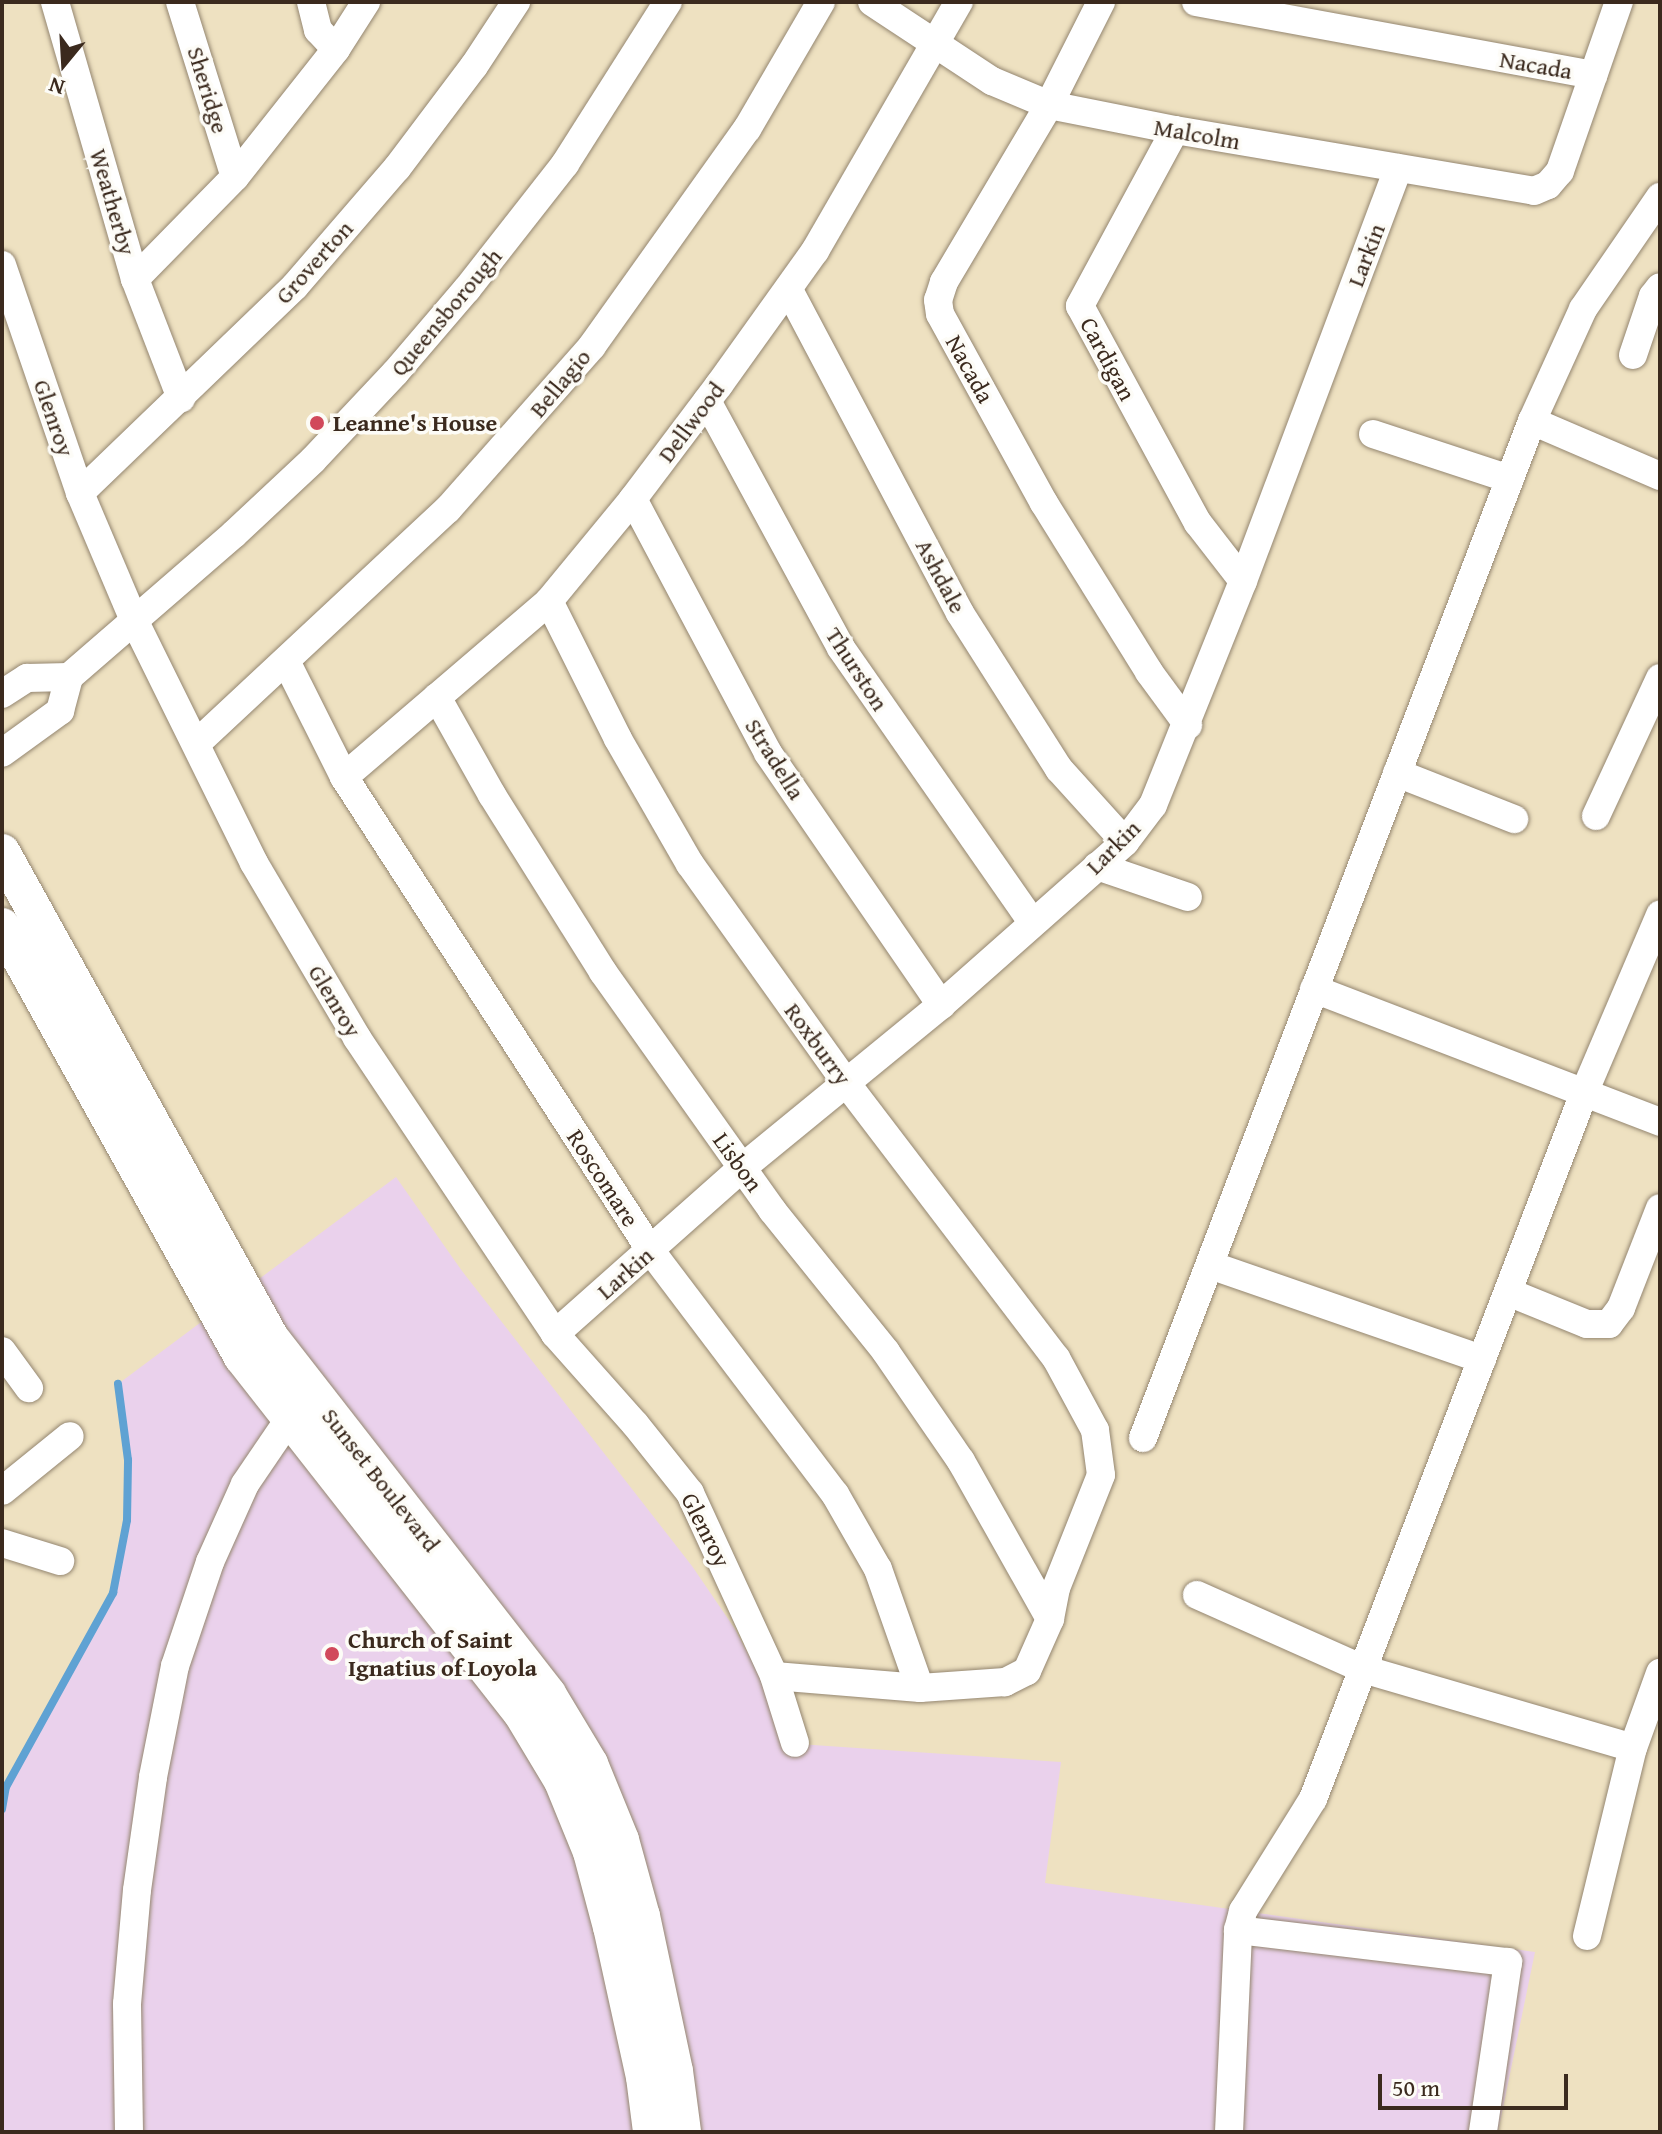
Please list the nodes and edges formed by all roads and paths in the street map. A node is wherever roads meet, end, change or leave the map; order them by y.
1 (55, 2) edge
2 (180, 2) edge
3 (311, 2) edge
4 (366, 2) edge
5 (516, 2) edge
6 (668, 2) edge
7 (821, 2) edge
8 (872, 2) edge
9 (959, 2) edge
10 (1101, 2) edge
11 (1196, 2) edge
12 (1619, 2) edge
13 (937, 46) junction
14 (336, 49) junction
15 (1593, 75) junction
16 (1049, 105) junction
17 (1175, 130) junction
18 (1398, 168) junction
19 (235, 177) junction
20 (1660, 197) edge
21 (2, 265) edge
22 (135, 279) junction
23 (1660, 287) edge
24 (789, 290) junction
25 (1633, 355) dead end
26 (181, 398) junction
27 (707, 401) junction
28 (1532, 421) junction
29 (1373, 434) dead end
30 (1660, 476) edge
31 (1510, 479) junction
32 (80, 493) junction
33 (633, 499) junction
34 (1243, 581) junction
35 (549, 601) junction
36 (134, 620) junction
37 (287, 663) junction
38 (69, 677) junction
39 (1660, 678) edge
40 (2, 694) edge
41 (437, 697) junction
42 (1188, 725) junction
43 (197, 743) junction
44 (2, 753) edge
45 (1397, 773) junction
46 (344, 777) junction
47 (1596, 816) dead end
48 (1514, 819) dead end
49 (1125, 842) junction
50 (2, 852) edge
51 (1097, 866) junction
52 (1188, 897) dead end
53 (1660, 915) edge
54 (1032, 922) junction
55 (2, 926) edge
56 (1314, 989) junction
57 (941, 1005) junction
58 (847, 1084) junction
59 (1584, 1093) junction
60 (1660, 1122) edge
61 (742, 1168) junction
62 (1660, 1208) edge
63 (651, 1251) junction
64 (1210, 1265) junction
65 (1508, 1292) junction
66 (555, 1334) junction
67 (2, 1351) edge
68 (1482, 1359) junction
69 (29, 1388) dead end
70 (300, 1403) junction
71 (70, 1436) dead end
72 (1143, 1438) dead end
73 (2, 1491) edge
74 (2, 1543) edge
75 (60, 1561) dead end
76 (1197, 1595) dead end
77 (1050, 1619) junction
78 (1363, 1669) junction
79 (1660, 1673) edge
80 (774, 1676) junction
81 (920, 1688) junction
82 (795, 1743) dead end
83 (1633, 1748) junction
84 (1238, 1930) junction
85 (1587, 1936) dead end
86 (129, 2132) edge
87 (651, 2132) edge
88 (683, 2132) edge
89 (1229, 2132) edge
90 (1483, 2132) edge

1 - 22 street, Weatherby
2 - 19 street, Sheridge
3 - 14 street
4 - 14 street
5 - 26 street, Groverton
6 - 36 street, Queensborough
7 - 37 street, Bellagio
8 - 13 street, Malcolm
9 - 13 street, Dellwood
10 - 16 street, Nacada
11 - 15 street, Nacada
12 - 15 street
13 - 16 street, Malcolm
13 - 24 street, Dellwood
14 - 19 street
15 - 18 street, Malcolm
16 - 17 street, Malcolm
16 - 42 street, Nacada
17 - 18 street, Malcolm
17 - 34 street, Cardigan
18 - 34 street, Larkin
19 - 22 street
20 - 28 street
21 - 32 street, Glenroy
22 - 26 street, Weatherby
23 - 25 street
24 - 27 street, Dellwood
24 - 49 street, Ashdale
26 - 32 street, Groverton
27 - 33 street, Dellwood
27 - 54 street, Thurston
28 - 30 street
28 - 31 street
29 - 31 street
31 - 45 street
32 - 36 street, Glenroy
33 - 35 street, Dellwood
33 - 57 street, Stradella
34 - 42 street, Larkin
35 - 41 street, Dellwood
35 - 58 street, Roxburry
36 - 38 street, Queensborough
36 - 43 street, Glenroy
37 - 43 street, Bellagio
37 - 46 street, Roscomare
38 - 40 street
38 - 44 street
39 - 47 street
41 - 46 street, Dellwood
41 - 61 street, Lisbon
42 - 49 street, Larkin
43 - 66 street, Glenroy
45 - 48 street
45 - 56 street
46 - 63 street, Roscomare
49 - 51 street, Larkin
50 - 70 main road, Sunset Boulevard
51 - 52 street
51 - 54 street, Larkin
53 - 59 street
54 - 57 street, Larkin
55 - 70 main road, Sunset Boulevard
56 - 59 street
56 - 64 street
57 - 58 street, Larkin
58 - 61 street, Larkin
58 - 77 street, Roxburry
59 - 60 street
59 - 65 street
61 - 63 street, Larkin
61 - 77 street, Lisbon
62 - 65 street
63 - 66 street, Larkin
63 - 81 street, Roscomare
64 - 68 street
64 - 72 street
65 - 68 street
66 - 80 street, Glenroy
67 - 69 street
68 - 78 street
70 - 86 street
70 - 87 main road, Sunset Boulevard
70 - 88 main road, Sunset Boulevard
71 - 73 street
74 - 75 street
76 - 78 street
77 - 81 street
78 - 83 street
78 - 84 street
79 - 83 street
80 - 81 street
80 - 82 street, Glenroy
83 - 85 street
84 - 89 street
84 - 90 street

